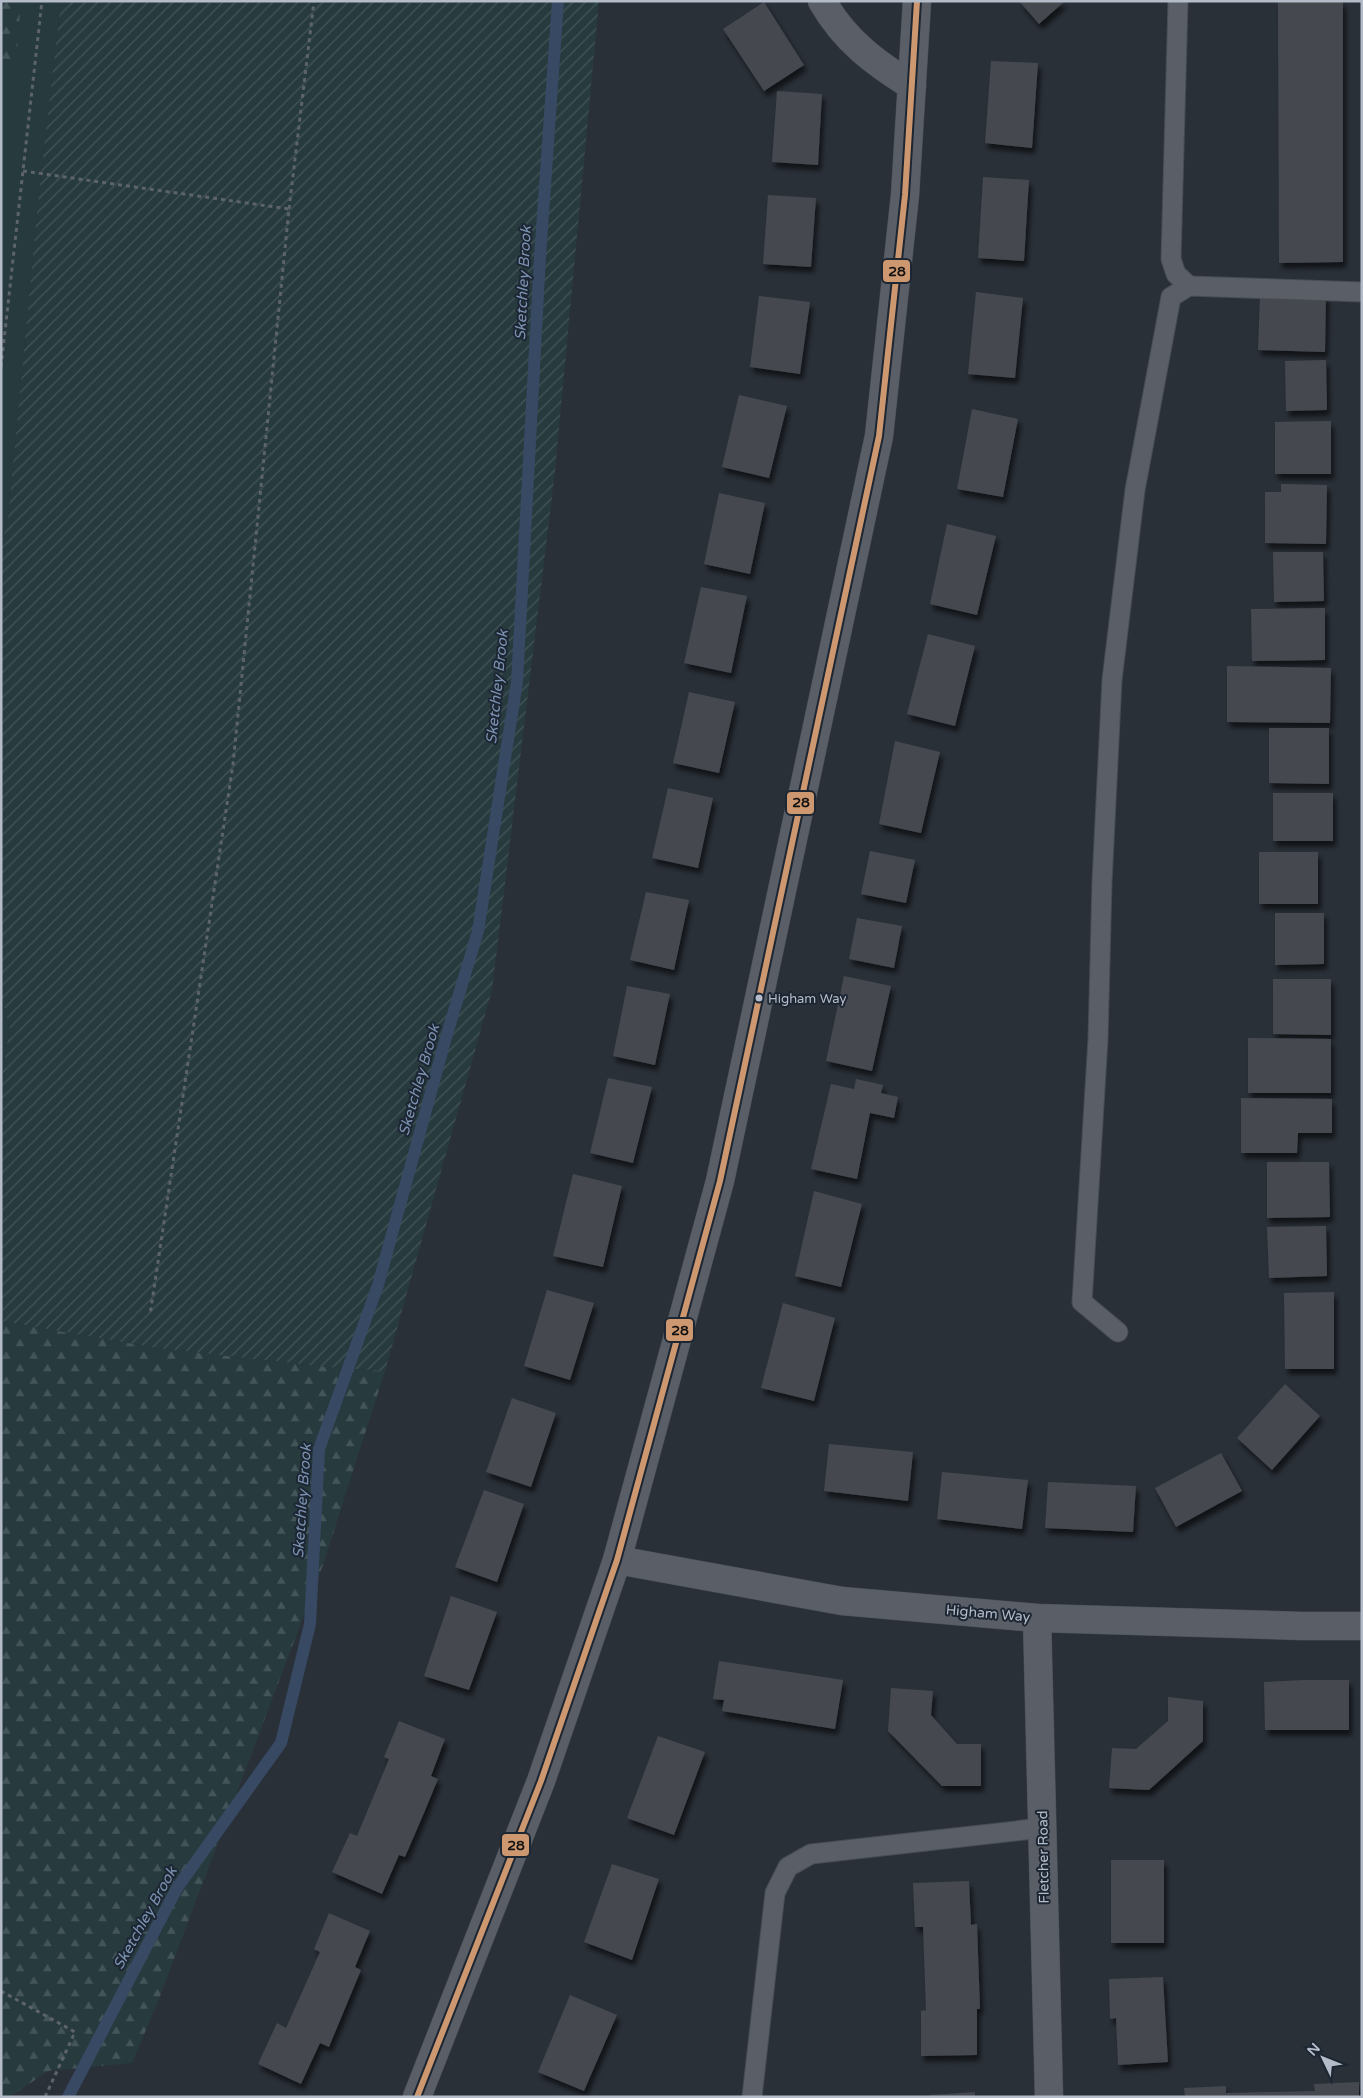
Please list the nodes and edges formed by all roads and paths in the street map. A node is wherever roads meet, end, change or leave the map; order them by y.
1 (42, 1) edge
2 (314, 1) edge
3 (822, 1) edge
4 (917, 1) edge
5 (1178, 1) edge
6 (912, 86) junction
7 (23, 171) junction
8 (289, 209) junction
9 (1189, 286) junction
10 (1362, 292) edge
11 (1, 366) edge
12 (150, 1315) dead end
13 (1118, 1332) dead end
14 (617, 1560) junction
15 (1036, 1618) junction
16 (1362, 1626) edge
17 (1042, 1828) junction
18 (1, 1991) edge
19 (45, 2097) edge
20 (417, 2097) edge
21 (752, 2097) edge
22 (1049, 2097) edge

1 - 7 path
2 - 8 path
3 - 6 street
4 - 6 street
5 - 9 lane
6 - 14 street
7 - 8 path
7 - 11 path
8 - 12 path
9 - 10 lane
9 - 13 lane
14 - 15 street, Higham Way
14 - 20 street
15 - 16 street, Higham Way
15 - 17 street, Fletcher Road
17 - 21 lane
17 - 22 street, Fletcher Road
18 - 19 path

